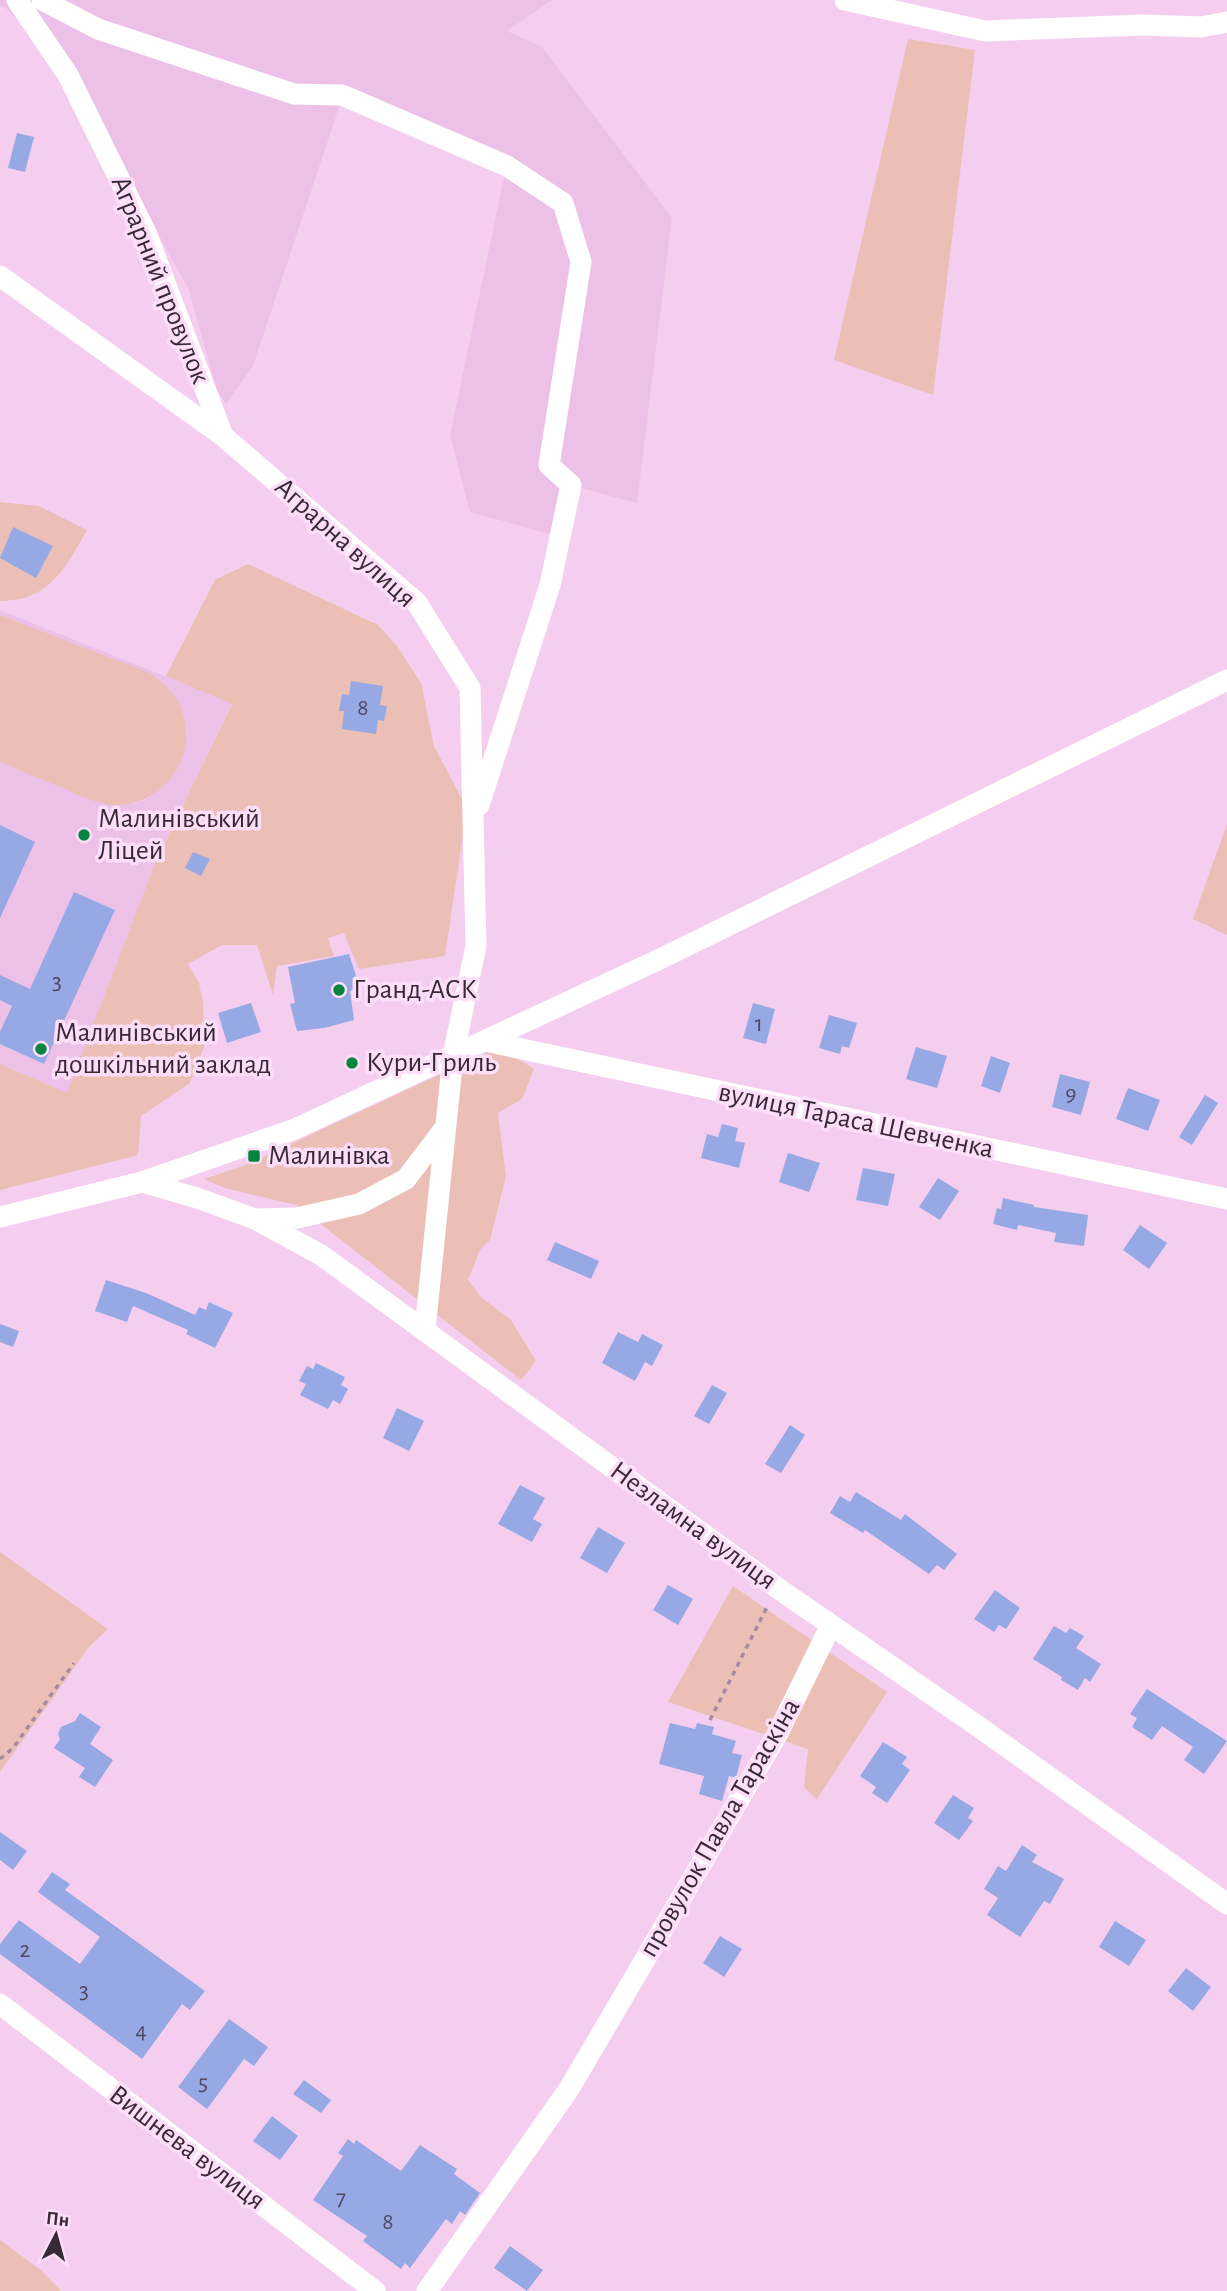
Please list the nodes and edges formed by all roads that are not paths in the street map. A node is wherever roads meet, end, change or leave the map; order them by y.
1 (17, 0) edge
2 (42, 0) edge
3 (845, 0) edge
4 (1227, 22) edge
5 (0, 276) edge
6 (223, 436) junction
7 (1227, 680) edge
8 (473, 823) junction
9 (485, 1041) junction
10 (453, 1056) junction
11 (445, 1127) junction
12 (142, 1182) junction
13 (1227, 1199) edge
14 (0, 1217) edge
15 (255, 1219) junction
16 (425, 1330) junction
17 (831, 1625) junction
18 (1227, 1904) edge
19 (0, 2004) edge
20 (375, 2291) edge
21 (427, 2291) edge

1 - 6 street, Аграрний провулок
2 - 8 street
3 - 4 street
5 - 6 street, Аграрна вулиця
6 - 8 street, Аграрна вулиця
7 - 9 street
8 - 10 street, Аграрна вулиця
9 - 10 street
9 - 13 street, вулиця Тараса Шевченка
10 - 11 street, Аграрна вулиця
10 - 12 street
11 - 15 street
11 - 16 street, Аграрна вулиця
12 - 14 street
12 - 15 street, Незламна вулиця
15 - 16 street, Незламна вулиця
16 - 17 street, Незламна вулиця
17 - 18 street, Незламна вулиця
17 - 21 street, провулок Павла Тараскіна
19 - 20 street, Вишнева вулиця

